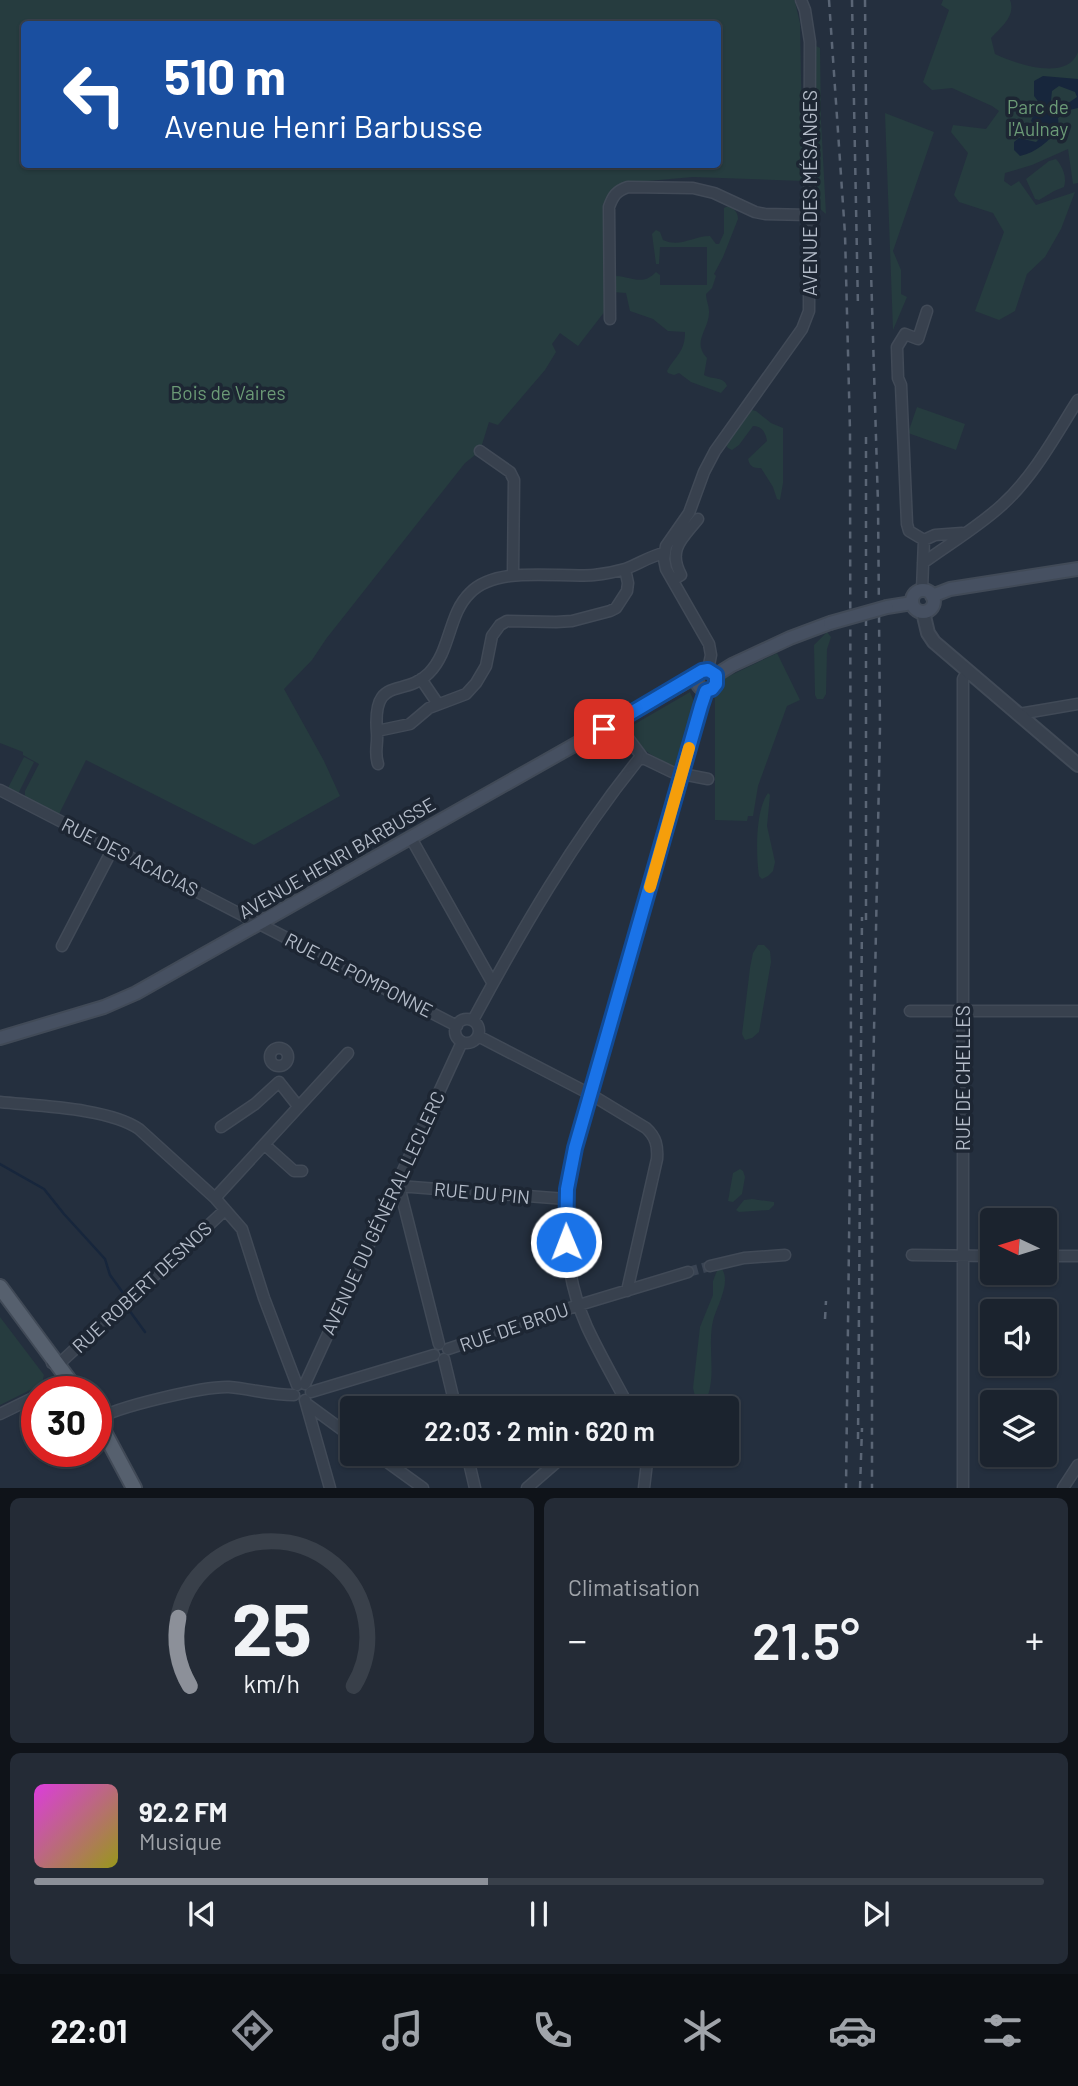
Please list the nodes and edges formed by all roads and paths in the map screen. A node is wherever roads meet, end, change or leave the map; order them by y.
1 (801, 0) edge
2 (810, 215) junction
3 (927, 311) dead end
4 (610, 319) dead end
5 (1078, 400) edge
6 (1074, 413) edge
7 (480, 452) dead end
8 (698, 519) dead end
9 (963, 533) junction
10 (924, 540) junction
11 (664, 553) junction
12 (923, 563) junction
13 (625, 569) junction
14 (1078, 569) edge
15 (513, 575) junction
16 (677, 577) junction
17 (927, 593) junction
18 (912, 603) junction
19 (923, 612) junction
20 (968, 671) junction
21 (421, 679) junction
22 (705, 679) junction
23 (438, 704) junction
24 (1078, 704) edge
25 (1019, 714) junction
26 (616, 722) junction
27 (377, 731) junction
28 (643, 758) junction
29 (378, 764) dead end
30 (1078, 765) edge
31 (681, 775) junction
32 (708, 779) dead end
33 (0, 790) edge
34 (411, 838) junction
35 (113, 848) junction
36 (260, 924) junction
37 (62, 946) dead end
38 (492, 982) junction
39 (910, 1011) dead end
40 (963, 1011) junction
41 (1078, 1011) edge
42 (473, 1020) junction
43 (457, 1026) junction
44 (478, 1036) junction
45 (0, 1038) edge
46 (462, 1042) junction
47 (348, 1054) dead end
48 (280, 1065) dead end
49 (279, 1082) junction
50 (590, 1094) junction
51 (0, 1102) edge
52 (298, 1106) junction
53 (220, 1127) dead end
54 (265, 1145) junction
55 (302, 1171) dead end
56 (398, 1185) junction
57 (215, 1198) junction
58 (566, 1199) junction
59 (225, 1210) junction
60 (786, 1255) dead end
61 (912, 1255) dead end
62 (963, 1256) junction
63 (980, 1256) edge
64 (1057, 1256) edge
65 (1078, 1256) edge
66 (710, 1266) tunnel mouth
67 (688, 1272) tunnel mouth
68 (0, 1287) edge
69 (627, 1291) junction
70 (0, 1300) edge
71 (579, 1305) junction
72 (12, 1314) junction
73 (25, 1322) junction
74 (441, 1352) junction
75 (44, 1357) junction
76 (58, 1365) junction
77 (58, 1376) edge
78 (66, 1376) edge
79 (303, 1393) junction
80 (453, 1396) edge
81 (620, 1396) edge
82 (21, 1404) edge
83 (0, 1414) edge
84 (112, 1417) edge
85 (340, 1426) edge
86 (112, 1449) edge
87 (112, 1457) edge
88 (1078, 1465) edge
89 (393, 1466) edge
90 (470, 1466) edge
91 (552, 1466) edge
92 (647, 1466) edge
93 (125, 1488) edge
94 (134, 1488) edge
95 (330, 1488) edge
96 (423, 1488) edge
97 (475, 1488) edge
98 (527, 1488) edge
99 (644, 1488) edge
100 (963, 1488) edge
101 (1063, 1488) edge

1 - 2 street, AVENUE DES MÉSANGES
2 - 4 street
2 - 11 street, AVENUE DES MÉSANGES
3 - 10 street
5 - 6 street
6 - 9 street
7 - 15 street
8 - 16 street
9 - 10 street
9 - 12 street
10 - 12 street
11 - 13 street
11 - 16 street
12 - 17 street
13 - 15 street
13 - 23 street
14 - 17 main road
15 - 21 street
16 - 22 street
17 - 18 main road
17 - 19 main road
18 - 19 main road
18 - 22 main road, bridge
19 - 20 street
20 - 25 street
20 - 40 street, RUE DE CHELLES
21 - 23 street
21 - 27 street
22 - 26 main road, AVENUE HENRI BARBUSSE
22 - 31 street
23 - 27 street
24 - 25 street
25 - 30 street
26 - 28 street
26 - 34 main road, AVENUE HENRI BARBUSSE
27 - 29 street
28 - 31 street
28 - 38 street
31 - 32 street
31 - 50 street
33 - 35 street, RUE DES ACACIAS
34 - 36 main road, AVENUE HENRI BARBUSSE
34 - 38 street
35 - 36 street, RUE DES ACACIAS
35 - 37 street
36 - 43 street, RUE DE POMPONNE
36 - 45 main road, AVENUE HENRI BARBUSSE
38 - 42 street
39 - 40 street
40 - 41 street
40 - 62 street, RUE DE CHELLES
42 - 43 street
42 - 44 street
43 - 46 street
44 - 46 street
44 - 50 street
46 - 56 street, AVENUE DU GÉNÉRAL LECLERC
47 - 52 street
48 - 49 street
49 - 52 street
49 - 53 street
50 - 58 street
50 - 69 street
51 - 57 street
52 - 54 street
54 - 55 street
54 - 57 street
56 - 58 street, RUE DU PIN
56 - 74 street
56 - 79 street, AVENUE DU GÉNÉRAL LECLERC
57 - 59 street
58 - 71 street
59 - 76 street, RUE ROBERT DESNOS
59 - 79 street
60 - 66 street
61 - 62 street
62 - 63 street
62 - 100 street, RUE DE CHELLES
64 - 65 street
67 - 69 street, RUE DE BROU
68 - 73 main road
69 - 71 street, RUE DE BROU
70 - 72 main road
71 - 74 street, RUE DE BROU
71 - 81 street
72 - 73 street
72 - 75 main road
73 - 76 main road
74 - 79 street, RUE DE BROU
74 - 80 street
75 - 76 street
75 - 77 main road
76 - 78 main road
79 - 84 street
79 - 85 street
79 - 95 street
82 - 83 street
86 - 94 main road
87 - 93 main road
88 - 101 street
89 - 96 street
90 - 97 street
91 - 98 street
92 - 99 street

